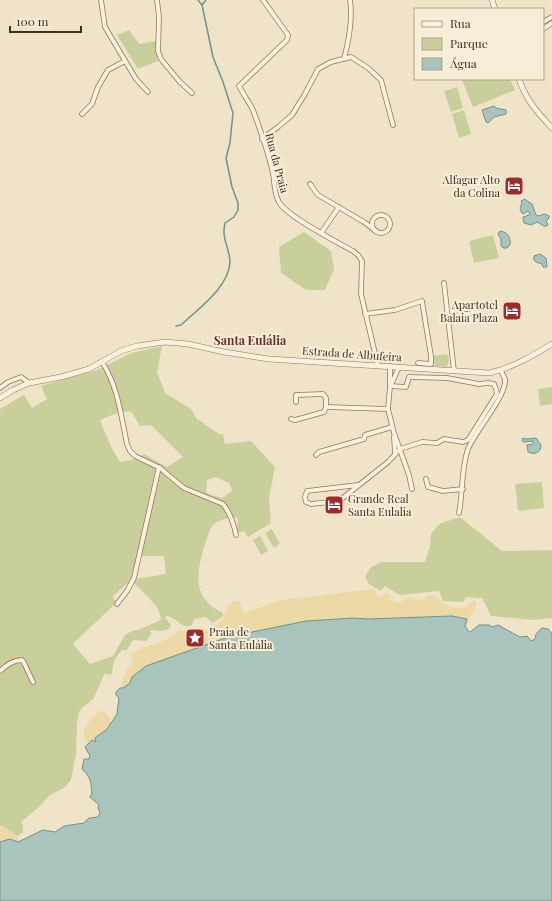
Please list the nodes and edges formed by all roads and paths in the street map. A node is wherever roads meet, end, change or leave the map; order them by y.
1 (101, 0) edge
2 (157, 0) edge
3 (263, 0) edge
4 (350, 0) edge
5 (344, 59) junction
6 (125, 61) junction
7 (519, 80) edge
8 (148, 92) dead end
9 (192, 93) dead end
10 (82, 114) dead end
11 (393, 125) dead end
12 (552, 128) edge
13 (262, 139) junction
14 (310, 184) dead end
15 (339, 207) junction
16 (373, 220) junction
17 (364, 222) junction
18 (376, 231) junction
19 (321, 233) junction
20 (444, 283) dead end
21 (478, 312) dead end
22 (365, 314) junction
23 (448, 317) junction
24 (552, 344) edge
25 (102, 362) junction
26 (418, 363) dead end
27 (378, 366) junction
28 (390, 366) junction
29 (400, 367) junction
30 (454, 371) junction
31 (501, 371) junction
32 (29, 383) junction
33 (390, 386) junction
34 (0, 388) edge
35 (0, 398) edge
36 (296, 402) dead end
37 (326, 407) junction
38 (388, 409) junction
39 (291, 419) dead end
40 (392, 427) junction
41 (394, 433) junction
42 (400, 449) junction
43 (395, 454) junction
44 (316, 455) dead end
45 (402, 456) junction
46 (159, 467) junction
47 (426, 479) dead end
48 (358, 485) junction
49 (412, 489) dead end
50 (462, 489) junction
51 (459, 513) dead end
52 (236, 535) dead end
53 (117, 604) dead end
54 (0, 671) edge
55 (33, 682) dead end

1 - 6 street
2 - 9 street
3 - 13 street, Rua da Praia
4 - 5 street
5 - 11 street
5 - 13 street
6 - 8 street
6 - 10 street
7 - 12 street
13 - 19 street, Rua da Praia
14 - 15 street
15 - 17 street
15 - 19 street
16 - 17 street
16 - 18 street
16 - 18 street
17 - 18 street
19 - 22 street, Rua da Praia
20 - 23 street
21 - 23 street
22 - 26 street
22 - 27 street, Rua da Praia
23 - 30 street
24 - 31 street, Estrada de Albufeira
25 - 27 street, Estrada de Albufeira
25 - 32 street, Estrada de Albufeira
25 - 46 street
27 - 28 street, Estrada de Albufeira
28 - 29 street, Estrada de Albufeira
28 - 33 street
29 - 30 street, Estrada de Albufeira
29 - 33 street
30 - 31 street, Estrada de Albufeira
31 - 50 street
32 - 34 street
32 - 35 street, Estrada de Albufeira
33 - 38 street
33 - 42 street
36 - 37 street
37 - 38 street
37 - 39 street
38 - 40 street
40 - 41 street
40 - 44 street
41 - 42 street
41 - 43 street
42 - 43 street
42 - 45 street
43 - 45 street
43 - 48 street
45 - 49 street
46 - 52 street
46 - 53 street
47 - 50 street
48 - 48 street
50 - 51 street
54 - 55 street

